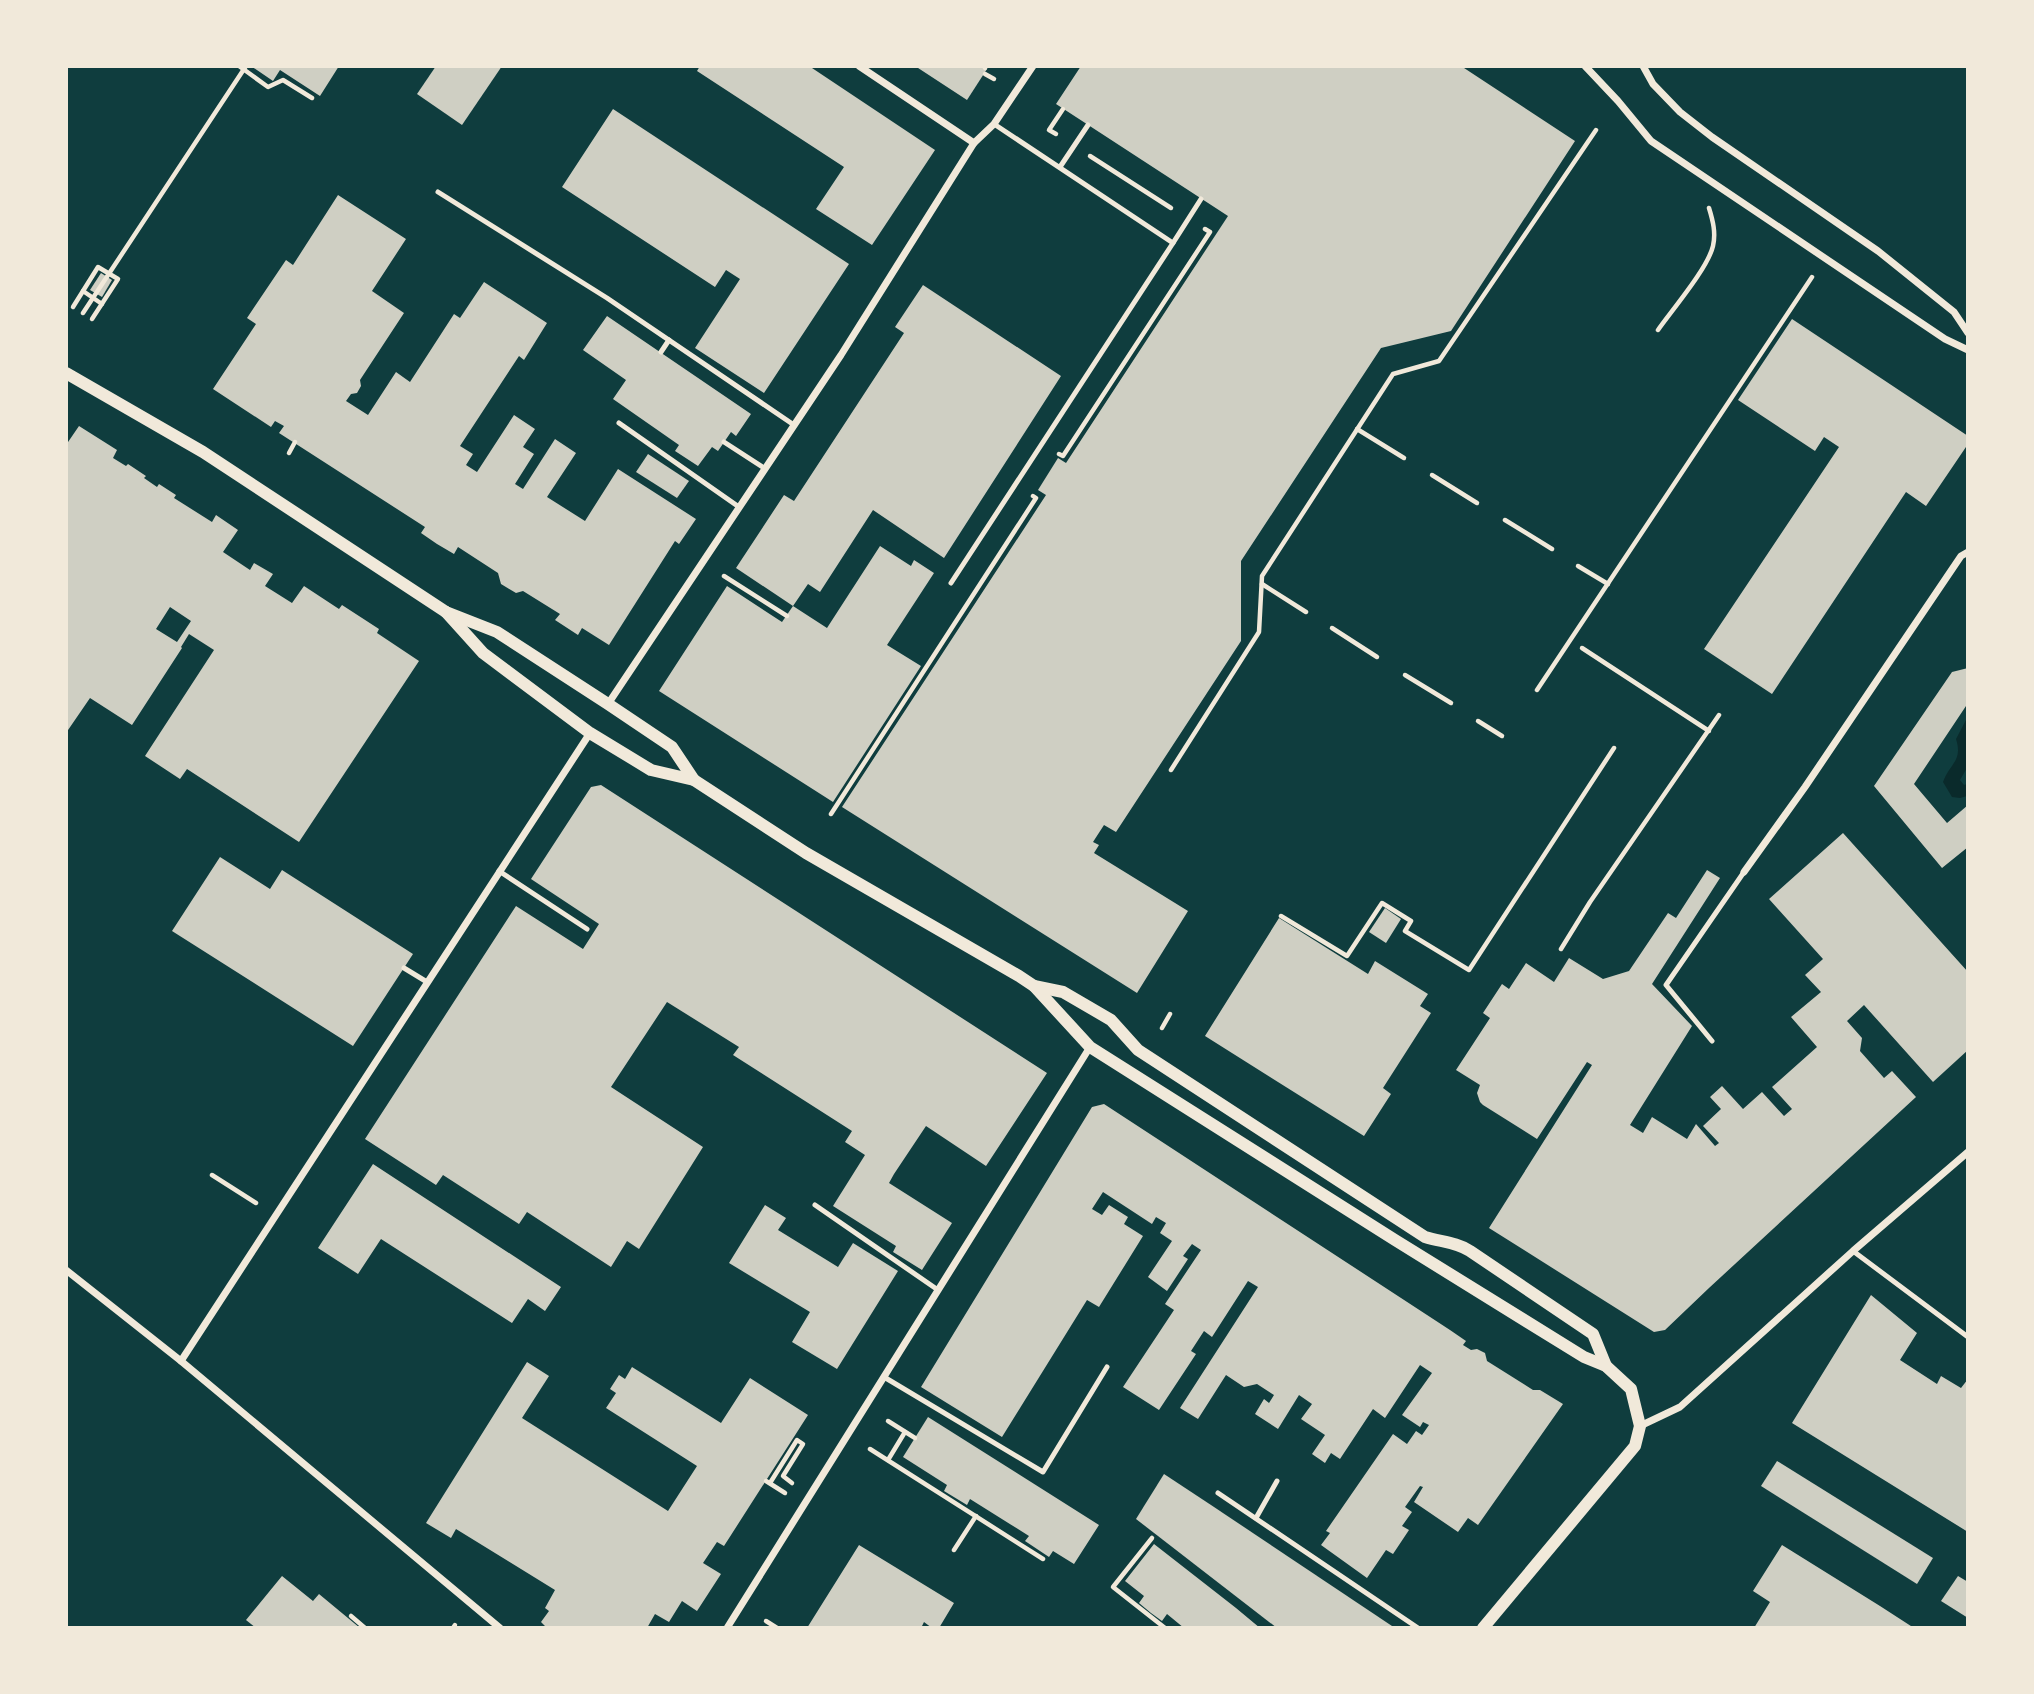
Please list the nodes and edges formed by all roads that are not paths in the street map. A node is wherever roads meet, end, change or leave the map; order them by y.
1 (859, 66) edge
2 (1033, 66) edge
3 (1585, 66) edge
4 (1643, 66) edge
5 (994, 124) junction
6 (1088, 125) dead end
7 (974, 143) junction
8 (1060, 167) junction
9 (438, 192) dead end
10 (1201, 198) dead end
11 (1173, 243) junction
12 (1968, 332) edge
13 (669, 340) junction
14 (1968, 350) edge
15 (661, 352) dead end
16 (66, 373) edge
17 (619, 423) dead end
18 (794, 425) junction
19 (724, 442) dead end
20 (764, 468) junction
21 (739, 507) junction
22 (1968, 552) edge
23 (951, 583) dead end
24 (446, 612) junction
25 (608, 704) junction
26 (590, 733) junction
27 (694, 780) junction
28 (499, 871) junction
29 (1744, 872) joint
30 (587, 929) dead end
31 (404, 968) dead end
32 (427, 982) junction
33 (1034, 986) junction
34 (1712, 1041) dead end
35 (1090, 1046) junction
36 (1968, 1152) edge
37 (815, 1205) dead end
38 (1853, 1251) junction
39 (66, 1270) edge
40 (938, 1290) junction
41 (1968, 1337) edge
42 (181, 1361) junction
43 (1606, 1366) junction
44 (1107, 1367) dead end
45 (884, 1377) junction
46 (1640, 1426) junction
47 (1277, 1481) dead end
48 (1218, 1493) dead end
49 (1256, 1518) junction
50 (500, 1628) edge
51 (727, 1628) edge
52 (1418, 1628) edge
53 (1483, 1628) edge

1 - 7 street
2 - 5 street
3 - 14 street
4 - 12 street
5 - 7 street
5 - 8 lane
6 - 8 lane
7 - 18 street
8 - 11 lane
9 - 13 lane
10 - 11 lane
11 - 23 lane
13 - 15 lane
13 - 18 lane
16 - 24 street
17 - 21 lane
18 - 20 street
19 - 20 lane
20 - 21 street
21 - 25 street
22 - 29 street
24 - 25 street
24 - 26 street
25 - 27 street
26 - 27 street
26 - 28 street
27 - 33 street
28 - 30 lane
28 - 32 street
29 - 34 lane
31 - 32 lane
32 - 42 street
33 - 35 street
33 - 43 street
35 - 40 street
35 - 43 street
36 - 38 street
37 - 40 lane
38 - 41 lane
38 - 46 street
39 - 42 street
40 - 45 street
42 - 50 street
43 - 46 street
44 - 45 lane
45 - 51 street
46 - 53 street
47 - 49 lane
48 - 49 lane
49 - 52 lane

